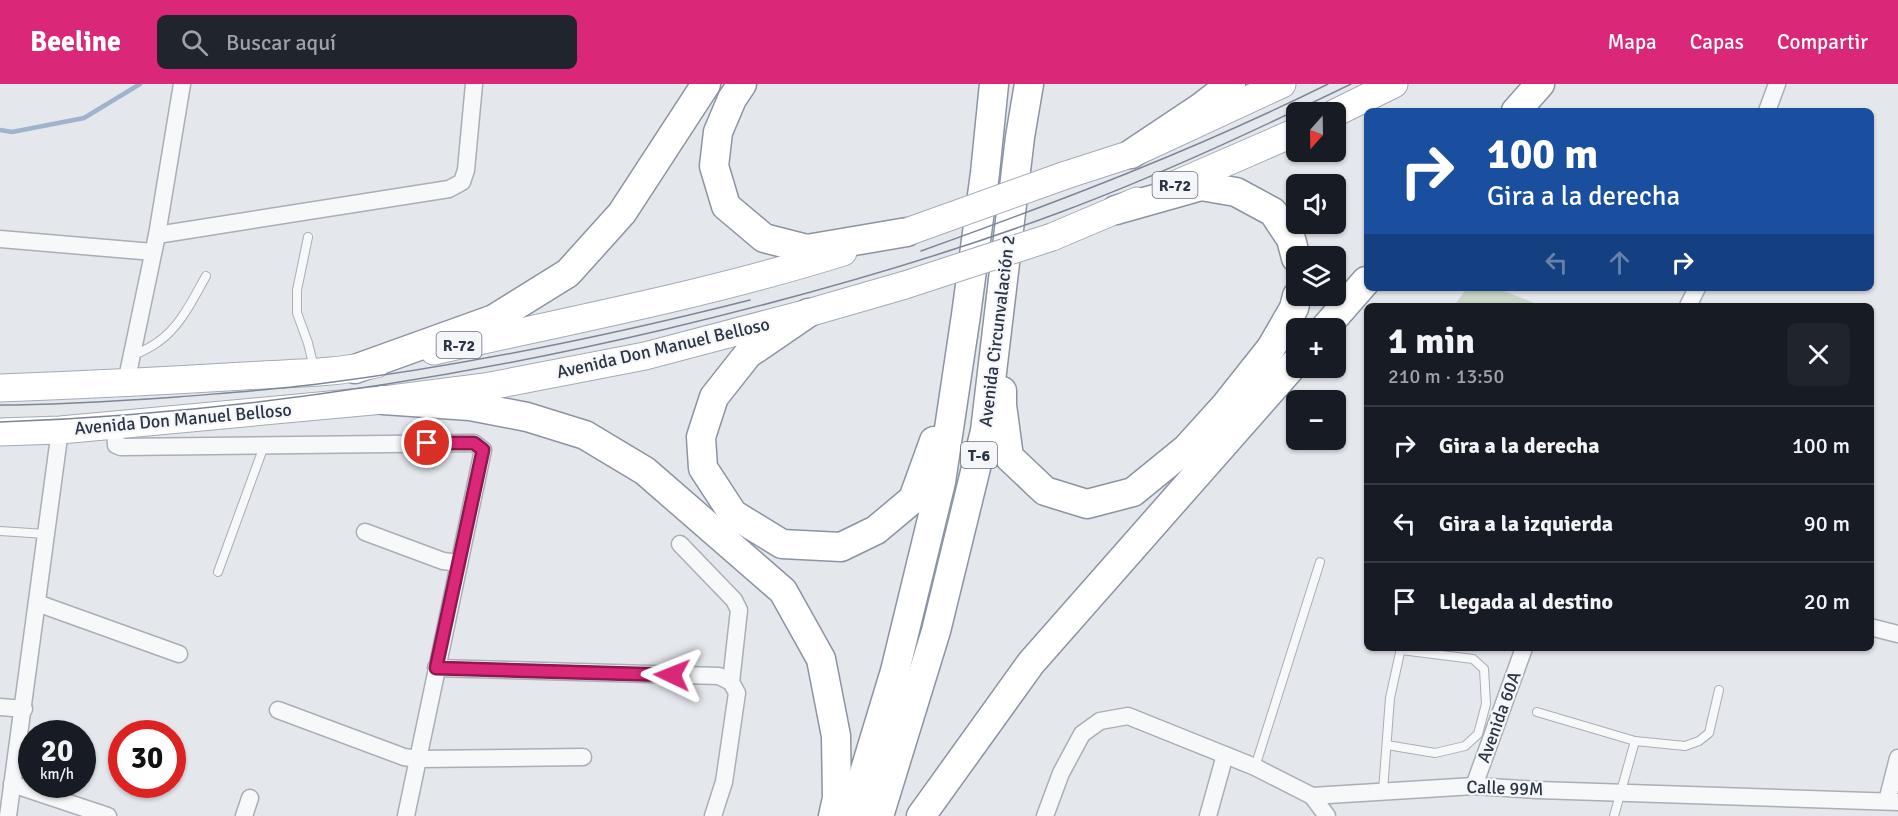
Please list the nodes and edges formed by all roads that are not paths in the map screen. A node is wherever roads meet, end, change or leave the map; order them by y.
1 (182, 84) edge
2 (474, 84) edge
3 (706, 84) edge
4 (742, 84) edge
5 (994, 84) edge
6 (1029, 84) edge
7 (1231, 84) edge
8 (1282, 84) edge
9 (1394, 84) edge
10 (1540, 84) edge
11 (1777, 84) edge
12 (1346, 108) edge
13 (1519, 108) edge
14 (1768, 108) edge
15 (1286, 136) edge
16 (1131, 154) junction
17 (1116, 210) junction
18 (907, 232) junction
19 (157, 235) junction
20 (308, 237) dead end
21 (0, 239) edge
22 (1293, 246) edge
23 (153, 252) junction
24 (1005, 274) junction
25 (206, 276) dead end
26 (1364, 283) edge
27 (1294, 306) edge
28 (808, 313) junction
29 (1334, 318) edge
30 (132, 357) junction
31 (355, 369) junction
32 (315, 372) junction
33 (1286, 373) edge
34 (956, 380) junction
35 (126, 383) junction
36 (0, 388) edge
37 (383, 400) junction
38 (115, 425) junction
39 (60, 430) junction
40 (0, 432) edge
41 (264, 446) junction
42 (0, 531) edge
43 (365, 532) dead end
44 (46, 534) junction
45 (680, 544) dead end
46 (1320, 562) dead end
47 (459, 563) junction
48 (218, 572) dead end
49 (37, 603) junction
50 (1874, 628) edge
51 (1898, 634) edge
52 (1401, 651) edge
53 (1415, 651) edge
54 (1523, 651) edge
55 (180, 654) dead end
56 (436, 668) junction
57 (731, 682) junction
58 (1719, 690) dead end
59 (0, 707) edge
60 (24, 709) junction
61 (278, 710) dead end
62 (1537, 712) dead end
63 (1635, 741) junction
64 (1387, 745) junction
65 (1225, 755) junction
66 (583, 757) dead end
67 (1898, 758) edge
68 (418, 759) junction
69 (1255, 767) junction
70 (12, 784) junction
71 (1474, 786) junction
72 (1383, 791) junction
73 (1622, 792) junction
74 (1312, 796) junction
75 (250, 798) dead end
76 (1893, 802) edge
77 (1851, 808) edge
78 (8, 816) edge
79 (108, 816) edge
80 (243, 816) edge
81 (406, 816) edge
82 (713, 816) edge
83 (833, 816) edge
84 (851, 816) edge
85 (879, 816) edge
86 (921, 816) edge
87 (1045, 816) edge
88 (1208, 816) edge
89 (1327, 816) edge
90 (1614, 816) edge

1 - 19 street
2 - 19 street
3 - 31 highway
4 - 18 highway
5 - 34 highway, Avenida Circunvalación 2 / T-6
6 - 24 highway, Avenida Circunvalación 2 / T-6
7 - 16 highway
8 - 16 main road, Avenida Don Manuel Belloso / R-72
9 - 12 main road
10 - 13 highway
11 - 14 street
15 - 17 main road, Avenida Don Manuel Belloso / R-72
16 - 18 main road, Avenida Don Manuel Belloso / R-72, bridge
17 - 22 highway
17 - 28 main road, Avenida Don Manuel Belloso / R-72, bridge
18 - 31 main road, Avenida Don Manuel Belloso / R-72
19 - 23 street
20 - 32 lane
21 - 23 street
23 - 30 street
24 - 27 highway
24 - 85 highway, Avenida Circunvalación 2 / T-6
25 - 30 lane
26 - 29 highway
28 - 34 highway
28 - 37 main road, Avenida Don Manuel Belloso / R-72
30 - 35 street
31 - 32 main road, Avenida Don Manuel Belloso / R-72
32 - 35 main road, Avenida Don Manuel Belloso / R-72
33 - 86 highway
34 - 84 highway, Avenida Circunvalación 2 / T-6
35 - 36 main road, Avenida Don Manuel Belloso / R-72
37 - 38 main road, Avenida Don Manuel Belloso / R-72
37 - 83 highway
38 - 39 main road, Avenida Don Manuel Belloso / R-72
38 - 41 street
39 - 40 main road, Avenida Don Manuel Belloso / R-72
39 - 44 street
41 - 47 street
41 - 48 lane
42 - 44 lane
43 - 47 street
44 - 49 street
45 - 57 street
46 - 69 lane
47 - 56 street
49 - 55 street
49 - 60 street
50 - 51 street
52 - 64 lane
53 - 64 lane
54 - 71 street, Avenida 60A
56 - 57 street
56 - 68 street
57 - 82 street
58 - 63 lane
59 - 60 street
60 - 70 street
61 - 68 street
62 - 63 lane
63 - 73 lane
64 - 72 lane
65 - 69 street
65 - 87 street
65 - 88 street
66 - 68 street
67 - 76 street
68 - 81 street
69 - 74 street
70 - 78 street
70 - 79 street
71 - 72 street, Calle 99M
71 - 73 street, Calle 99M
72 - 74 street, Calle 99M
73 - 77 street, Calle 99M
73 - 90 lane
74 - 89 street
75 - 80 street
76 - 77 street, Calle 99M

